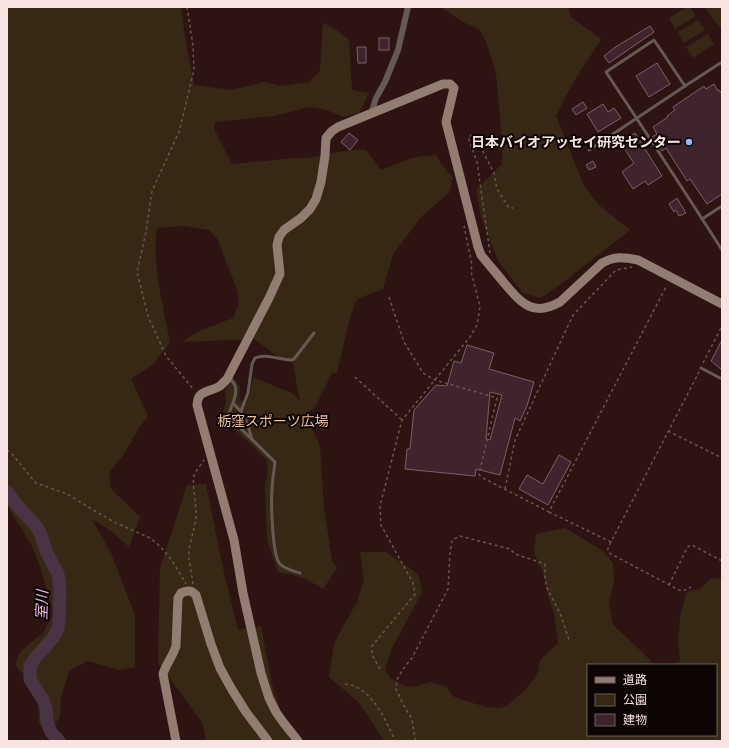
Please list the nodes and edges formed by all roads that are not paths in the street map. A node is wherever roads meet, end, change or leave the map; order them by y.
1 (408, 7) edge
2 (722, 62) edge
3 (685, 86) junction
4 (371, 114) junction
5 (637, 118) junction
6 (590, 150) dead end
7 (722, 206) edge
8 (702, 219) junction
9 (722, 250) edge
10 (722, 304) edge
11 (314, 333) dead end
12 (701, 368) road end
13 (227, 378) junction
14 (722, 379) edge
15 (233, 404) junction
16 (241, 411) junction
17 (252, 440) junction
18 (300, 573) dead end
19 (176, 741) edge
20 (268, 741) edge
21 (298, 741) edge

1 - 4 street
2 - 3 lane
3 - 5 lane
3 - 5 lane
4 - 10 street
4 - 13 street
5 - 6 lane
5 - 8 lane
7 - 8 lane
8 - 9 lane
11 - 16 lane
12 - 14 lane
13 - 15 lane
13 - 21 street
15 - 16 lane
15 - 17 lane
16 - 17 lane
17 - 18 lane
19 - 20 street

